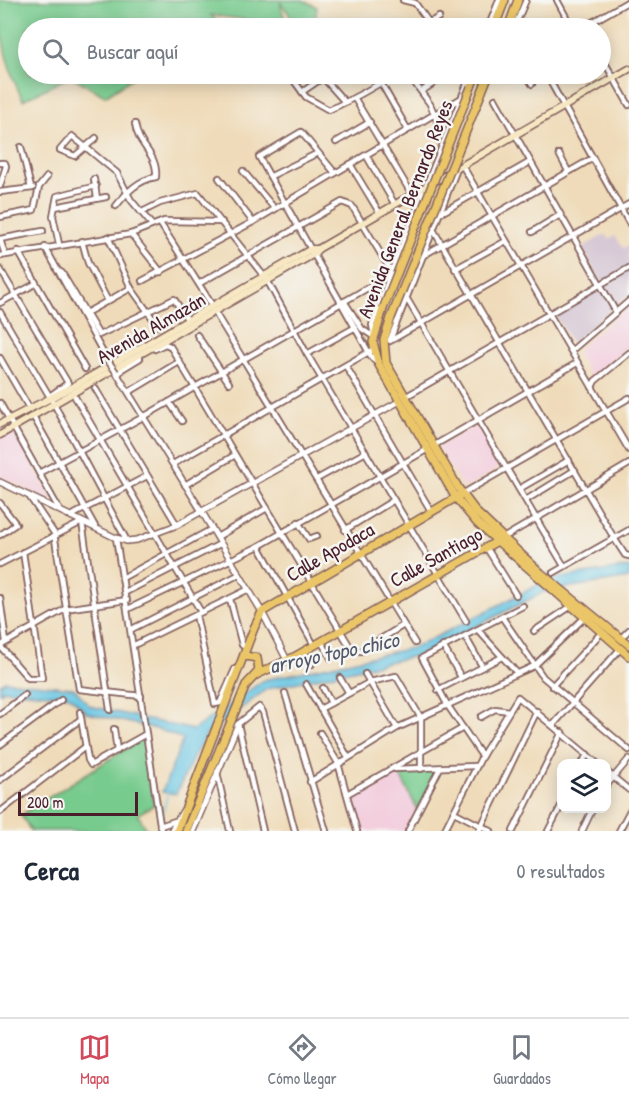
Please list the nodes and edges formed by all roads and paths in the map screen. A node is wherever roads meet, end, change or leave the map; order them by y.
1 (403, 0) edge
2 (499, 0) edge
3 (505, 0) edge
4 (518, 0) edge
5 (526, 0) edge
6 (557, 0) edge
7 (629, 1) edge
8 (425, 18) edge
9 (492, 18) edge
10 (498, 18) edge
11 (511, 18) edge
12 (518, 18) edge
13 (567, 18) edge
14 (601, 18) edge
15 (629, 69) edge
16 (611, 73) edge
17 (614, 78) junction
18 (611, 80) edge
19 (296, 84) edge
20 (311, 84) edge
21 (330, 84) edge
22 (379, 84) edge
23 (382, 84) edge
24 (416, 84) edge
25 (427, 84) edge
26 (432, 84) edge
27 (467, 84) edge
28 (472, 84) edge
29 (487, 84) edge
30 (552, 84) edge
31 (603, 84) edge
32 (427, 87) junction
33 (422, 91) junction
34 (302, 92) junction
35 (356, 99) junction
36 (460, 99) junction
37 (495, 99) dead end
38 (344, 101) junction
39 (629, 105) edge
40 (564, 106) junction
41 (433, 115) junction
42 (370, 122) junction
43 (135, 124) dead end
44 (408, 130) junction
45 (441, 130) dead end
46 (514, 135) junction
47 (96, 138) dead end
48 (336, 141) dead end
49 (383, 144) junction
50 (86, 146) junction
51 (21, 147) dead end
52 (318, 153) junction
53 (559, 154) dead end
54 (366, 155) junction
55 (593, 158) junction
56 (530, 162) junction
57 (0, 163) edge
58 (350, 164) junction
59 (460, 166) junction
60 (243, 171) dead end
61 (568, 171) junction
62 (335, 173) junction
63 (271, 176) junction
64 (47, 177) dead end
65 (219, 178) dead end
66 (94, 179) dead end
67 (425, 185) junction
68 (0, 186) edge
69 (96, 186) junction
70 (543, 186) junction
71 (39, 187) junction
72 (31, 188) junction
73 (128, 191) junction
74 (0, 192) edge
75 (448, 192) junction
76 (478, 192) junction
77 (411, 193) junction
78 (420, 196) junction
79 (105, 197) dead end
80 (97, 198) junction
81 (394, 202) junction
82 (286, 203) junction
83 (417, 204) junction
84 (629, 204) edge
85 (116, 206) dead end
86 (55, 207) junction
87 (621, 208) junction
88 (275, 209) junction
89 (142, 212) junction
90 (379, 212) junction
91 (441, 213) junction
92 (560, 215) junction
93 (491, 216) junction
94 (0, 217) edge
95 (222, 222) junction
96 (253, 222) junction
97 (362, 222) junction
98 (160, 223) junction
99 (629, 223) edge
100 (152, 225) junction
101 (299, 227) junction
102 (43, 231) dead end
103 (434, 231) junction
104 (532, 231) dead end
105 (231, 233) junction
106 (131, 234) junction
107 (572, 235) junction
108 (108, 237) junction
109 (0, 239) edge
110 (82, 241) junction
111 (506, 241) junction
112 (59, 244) junction
113 (441, 245) junction
114 (45, 247) junction
115 (18, 251) junction
116 (314, 251) junction
117 (2, 255) edge
118 (247, 255) junction
119 (424, 255) junction
120 (184, 260) junction
121 (520, 266) junction
122 (629, 268) edge
123 (0, 269) edge
124 (455, 269) junction
125 (57, 270) junction
126 (161, 272) junction
127 (391, 273) junction
128 (265, 278) junction
129 (142, 281) dead end
130 (200, 283) junction
131 (35, 284) junction
132 (600, 284) junction
133 (131, 288) junction
134 (471, 294) junction
135 (15, 295) junction
136 (406, 299) junction
137 (108, 301) junction
138 (629, 301) edge
139 (343, 302) junction
140 (0, 303) edge
141 (213, 308) junction
142 (148, 311) junction
143 (0, 312) edge
144 (616, 312) junction
145 (86, 313) junction
146 (549, 314) junction
147 (187, 319) junction
148 (421, 323) junction
149 (158, 326) dead end
150 (184, 328) junction
151 (354, 328) junction
152 (294, 329) junction
153 (197, 335) dead end
154 (374, 336) junction
155 (390, 340) junction
156 (500, 342) junction
157 (169, 345) junction
158 (384, 349) junction
159 (371, 351) junction
160 (571, 351) junction
161 (629, 353) edge
162 (307, 354) junction
163 (0, 358) edge
164 (244, 358) junction
165 (179, 362) junction
166 (578, 363) junction
167 (346, 366) junction
168 (85, 369) dead end
169 (451, 370) junction
170 (220, 372) junction
171 (117, 373) junction
172 (322, 379) junction
173 (229, 384) dead end
174 (194, 387) junction
175 (592, 387) junction
176 (95, 388) dead end
177 (528, 391) junction
178 (129, 392) junction
179 (49, 397) junction
180 (75, 397) dead end
181 (629, 398) edge
182 (402, 399) junction
183 (169, 402) junction
184 (0, 403) edge
185 (54, 404) junction
186 (273, 406) junction
187 (29, 408) junction
188 (606, 411) junction
189 (374, 414) junction
190 (33, 416) junction
191 (144, 416) junction
192 (9, 419) junction
193 (478, 420) junction
194 (182, 421) dead end
195 (0, 424) edge
196 (14, 427) junction
197 (352, 427) junction
198 (120, 430) junction
199 (0, 435) edge
200 (223, 435) junction
201 (101, 440) junction
202 (557, 440) junction
203 (430, 447) junction
204 (629, 450) edge
205 (80, 452) junction
206 (366, 452) junction
207 (235, 455) junction
208 (302, 455) junction
209 (569, 460) junction
210 (59, 463) junction
211 (403, 463) junction
212 (173, 464) junction
213 (629, 464) edge
214 (508, 468) junction
215 (575, 470) junction
216 (39, 473) junction
217 (147, 476) junction
218 (380, 477) junction
219 (317, 479) junction
220 (1, 484) edge
221 (252, 484) junction
222 (185, 485) junction
223 (128, 487) junction
224 (519, 489) junction
225 (586, 489) junction
226 (27, 493) junction
227 (459, 496) junction
228 (105, 499) junction
229 (526, 500) junction
230 (394, 501) junction
231 (0, 503) edge
232 (331, 504) junction
233 (267, 508) junction
234 (59, 509) junction
235 (85, 509) junction
236 (431, 511) junction
237 (202, 512) junction
238 (71, 516) junction
239 (537, 518) junction
240 (82, 522) junction
241 (298, 522) junction
242 (177, 525) junction
243 (408, 525) junction
244 (96, 528) junction
245 (212, 529) junction
246 (345, 530) junction
247 (629, 530) edge
248 (282, 532) junction
249 (156, 534) junction
250 (0, 535) edge
251 (54, 535) junction
252 (317, 536) dead end
253 (217, 537) junction
254 (117, 538) junction
255 (614, 538) junction
256 (500, 540) junction
257 (127, 541) junction
258 (220, 544) junction
259 (259, 546) junction
260 (486, 547) junction
261 (23, 552) junction
262 (167, 554) junction
263 (360, 554) junction
264 (627, 556) edge
265 (229, 560) junction
266 (0, 564) edge
267 (564, 566) junction
268 (175, 568) junction
269 (553, 573) dead end
270 (438, 574) junction
271 (238, 575) junction
272 (124, 577) junction
273 (183, 582) junction
274 (311, 582) junction
275 (248, 590) junction
276 (126, 592) junction
277 (516, 595) dead end
278 (286, 597) junction
279 (0, 598) edge
280 (192, 598) junction
281 (230, 599) junction
282 (127, 600) junction
283 (388, 603) junction
284 (96, 604) junction
285 (523, 606) dead end
286 (570, 607) junction
287 (65, 609) junction
288 (128, 609) junction
289 (262, 612) junction
290 (198, 614) junction
291 (502, 617) junction
292 (584, 618) junction
293 (466, 621) dead end
294 (35, 624) junction
295 (402, 626) junction
296 (132, 629) junction
297 (340, 630) junction
298 (478, 630) junction
299 (629, 630) edge
300 (534, 631) dead end
301 (601, 633) junction
302 (465, 636) junction
303 (621, 638) junction
304 (6, 642) junction
305 (318, 643) junction
306 (415, 643) dead end
307 (134, 645) junction
308 (629, 645) edge
309 (0, 646) edge
310 (443, 646) junction
311 (620, 648) junction
312 (245, 650) junction
313 (304, 651) junction
314 (629, 656) edge
315 (502, 657) junction
316 (331, 658) dead end
317 (287, 660) junction
318 (311, 665) dead end
319 (482, 666) junction
320 (534, 666) junction
321 (517, 673) junction
322 (365, 674) dead end
323 (256, 675) junction
324 (461, 677) junction
325 (340, 678) dead end
326 (369, 682) junction
327 (306, 684) dead end
328 (552, 686) junction
329 (323, 688) dead end
330 (438, 690) junction
331 (285, 693) dead end
332 (349, 693) junction
333 (109, 694) junction
334 (25, 695) dead end
335 (141, 696) junction
336 (61, 700) dead end
337 (573, 702) junction
338 (332, 703) junction
339 (448, 706) junction
340 (320, 709) junction
341 (110, 710) dead end
342 (509, 711) junction
343 (537, 711) junction
344 (80, 712) dead end
345 (0, 714) edge
346 (481, 717) dead end
347 (421, 718) junction
348 (81, 719) junction
349 (235, 722) junction
350 (554, 724) junction
351 (397, 728) junction
352 (463, 728) junction
353 (114, 729) dead end
354 (562, 732) junction
355 (320, 733) dead end
356 (146, 734) junction
357 (1, 742) edge
358 (86, 747) junction
359 (422, 750) junction
360 (629, 750) edge
361 (117, 751) junction
362 (586, 754) junction
363 (482, 756) junction
364 (348, 757) junction
365 (584, 759) edge
366 (592, 759) edge
367 (629, 759) edge
368 (338, 764) junction
369 (476, 766) junction
370 (440, 768) junction
371 (393, 769) junction
372 (421, 769) junction
373 (217, 772) junction
374 (209, 775) junction
375 (613, 777) junction
376 (0, 780) edge
377 (611, 780) edge
378 (310, 782) junction
379 (629, 790) edge
380 (347, 794) junction
381 (206, 800) junction
382 (184, 810) junction
383 (0, 812) edge
384 (454, 812) junction
385 (557, 812) edge
386 (629, 812) edge
387 (591, 813) edge
388 (176, 820) junction
389 (160, 828) edge
390 (481, 829) edge
391 (171, 831) edge
392 (177, 831) edge
393 (186, 831) edge
394 (193, 831) edge
395 (230, 831) edge
396 (263, 831) edge
397 (295, 831) edge
398 (326, 831) edge
399 (357, 831) edge
400 (408, 831) edge
401 (444, 831) edge
402 (491, 831) edge
403 (513, 831) edge
404 (548, 831) edge
405 (582, 831) edge
406 (619, 831) edge

1 - 8 street
2 - 9 street
3 - 10 main road
4 - 11 main road
5 - 12 street
6 - 13 street
7 - 14 street
15 - 17 main road, Avenida Almazán
16 - 17 street
17 - 18 main road, Avenida Almazán
17 - 39 street
19 - 34 street
20 - 34 street
21 - 38 street
22 - 35 street
23 - 44 street
24 - 33 street
25 - 32 street
26 - 32 street
27 - 36 street
28 - 154 main road, Avenida General Bernardo Reyes, bridge
29 - 158 main road, Avenida General Bernardo Reyes, bridge
30 - 40 street
31 - 40 main road, Avenida Almazán
32 - 33 street
33 - 41 street
34 - 38 street
35 - 38 street
35 - 42 street
36 - 41 street
36 - 67 street
37 - 46 street
40 - 46 main road, Avenida Almazán
40 - 55 street
41 - 44 street
41 - 45 street
42 - 48 street
42 - 49 street
43 - 73 street
44 - 49 street
46 - 56 street
46 - 59 main road, Avenida Almazán
47 - 50 street
49 - 54 street
49 - 77 street
50 - 50 street
50 - 73 street
51 - 72 street
52 - 62 street
52 - 63 street
52 - 63 street
53 - 61 street
54 - 58 street
54 - 81 street
55 - 61 street
55 - 87 street
56 - 70 street
56 - 76 street
57 - 68 street
58 - 62 street
58 - 90 street
59 - 67 main road, Avenida Almazán
59 - 75 street
59 - 76 street
60 - 88 street
61 - 70 street
62 - 82 street
63 - 82 street
64 - 71 street
65 - 96 street
66 - 69 street
67 - 77 main road, Avenida Almazán
67 - 78 street
69 - 80 street
69 - 86 street
70 - 92 street
70 - 93 street
71 - 72 street
71 - 94 street
72 - 74 street
73 - 85 street
73 - 89 street
75 - 78 street
75 - 91 street
76 - 91 street
76 - 93 street
77 - 81 main road, Avenida Almazán
77 - 83 street
78 - 83 street
79 - 80 street
80 - 86 street
81 - 90 main road, Avenida Almazán
82 - 88 street
82 - 101 street
83 - 127 street
84 - 87 street
86 - 112 street
87 - 99 street
87 - 107 street
88 - 96 street
89 - 95 street
89 - 100 street
90 - 97 main road, Avenida Almazán
91 - 103 street
92 - 104 street
92 - 107 street
93 - 111 street
93 - 113 street
95 - 98 street
95 - 105 street
96 - 105 street
97 - 101 street
97 - 116 main road, Avenida Almazán
97 - 127 street
98 - 100 street
98 - 120 street
100 - 106 street
101 - 116 street
101 - 118 street
102 - 109 street
103 - 113 street
103 - 119 street
105 - 118 street
105 - 120 street
106 - 108 street
106 - 126 street
107 - 121 street
107 - 132 street
108 - 110 street
108 - 133 street
109 - 117 street
110 - 112 street
110 - 137 street
111 - 121 street
111 - 124 street
112 - 114 street
113 - 119 street
113 - 124 street
114 - 115 street
114 - 125 street
115 - 117 street
115 - 131 street
116 - 128 main road, Avenida Almazán
116 - 139 street
118 - 128 street
118 - 130 street
119 - 136 street
120 - 126 street
120 - 130 street
121 - 134 street
121 - 146 street
122 - 132 street
123 - 135 street
124 - 134 street
125 - 145 street
125 - 171 street, bridge
126 - 129 street
127 - 139 street
127 - 154 street
128 - 141 main road, Avenida Almazán
128 - 152 street
130 - 141 street
131 - 135 street
131 - 168 street
132 - 144 street
132 - 146 street
133 - 137 street
133 - 142 street
134 - 148 street
134 - 156 street
135 - 140 street
135 - 179 street
136 - 148 street
136 - 155 street
137 - 145 street
138 - 144 street
139 - 151 street
139 - 152 street
139 - 154 street
141 - 147 main road, Avenida Almazán
141 - 150 main road, Avenida Almazán
141 - 164 street
142 - 145 street
142 - 147 street
142 - 149 street
143 - 179 street
144 - 160 street
146 - 156 street
146 - 160 street
147 - 179 main road, Avenida Almazán
148 - 155 street
148 - 169 street
150 - 157 street
150 - 185 main road, Avenida Almazán
151 - 159 street
151 - 162 street
152 - 162 street
152 - 164 street
153 - 170 street
154 - 159 main road, Avenida General Bernardo Reyes
155 - 158 street
156 - 169 street
156 - 177 street
157 - 165 street
157 - 171 street
158 - 182 main road, Avenida General Bernardo Reyes
159 - 167 street
159 - 182 main road, Avenida General Bernardo Reyes
160 - 166 street
161 - 175 street
162 - 172 street
163 - 187 street
164 - 170 street
164 - 186 street
165 - 174 street
165 - 178 street
166 - 175 street
166 - 177 street
167 - 172 street
167 - 189 street
169 - 182 street
169 - 193 street
170 - 173 street
170 - 174 street
171 - 178 street
172 - 186 street
172 - 197 street
174 - 183 street
174 - 200 street
175 - 188 street
176 - 198 street
177 - 193 street
177 - 202 street
178 - 191 street
179 - 185 street
179 - 187 main road, Avenida Almazán
180 - 201 street
181 - 188 street, Calle Apodaca
182 - 189 street
182 - 203 main road, Avenida General Bernardo Reyes
183 - 191 street
183 - 194 street
184 - 192 street
185 - 190 main road, Avenida Almazán
185 - 205 street
186 - 200 street
186 - 208 street
187 - 192 main road, Avenida Almazán
188 - 202 street, Calle Apodaca
188 - 204 street
189 - 197 street
189 - 211 street
190 - 196 main road, Avenida Almazán
190 - 210 street
191 - 198 street
191 - 212 street
192 - 195 main road, Avenida Almazán
192 - 196 street
193 - 203 street
193 - 214 street
196 - 199 main road, Avenida Almazán
196 - 216 street
197 - 206 street
197 - 208 street
198 - 201 street
198 - 217 street
200 - 207 street
200 - 212 street
201 - 205 street
201 - 223 street
202 - 209 street
202 - 214 street, Calle Apodaca
203 - 211 street
203 - 227 main road, Avenida General Bernardo Reyes
205 - 210 street
205 - 228 street
206 - 218 street
206 - 219 street
207 - 221 street
207 - 222 street
208 - 219 street
208 - 221 street
209 - 215 street
209 - 224 street
210 - 216 street
210 - 235 street
211 - 218 street
211 - 236 street
212 - 222 street
213 - 225 street, Calle Santiago
214 - 224 street
214 - 227 street, Calle Apodaca
215 - 225 street
215 - 229 street
216 - 234 street
217 - 223 street
217 - 242 street
218 - 230 street
218 - 232 street
219 - 232 street
220 - 226 street
221 - 233 street
221 - 237 street
222 - 237 street
223 - 228 street
223 - 249 street
224 - 229 street
225 - 239 street, Calle Santiago
225 - 255 street
226 - 234 street
226 - 251 street
227 - 236 main road, Calle Apodaca
227 - 256 main road, Avenida General Bernardo Reyes
228 - 235 street
228 - 257 street
229 - 239 street
230 - 243 street
230 - 246 street
231 - 250 street
232 - 241 street
232 - 246 street
233 - 248 street
233 - 253 street
234 - 238 street
235 - 238 street
235 - 244 street
236 - 243 main road, Calle Apodaca
237 - 242 street
237 - 245 street
238 - 240 street
239 - 256 street, Calle Santiago
239 - 267 street
240 - 244 street
240 - 251 street
240 - 284 street
241 - 248 street
241 - 252 street
242 - 249 street
243 - 263 main road, Calle Apodaca
243 - 270 street
244 - 254 street
245 - 253 street
245 - 262 street
246 - 263 street
247 - 255 street
248 - 259 street
248 - 274 street
249 - 257 street
249 - 262 street
251 - 261 street
251 - 287 street
253 - 258 street
254 - 257 street
254 - 272 street
255 - 264 street
255 - 267 street
256 - 260 main road, Calle Santiago
256 - 286 main road, Avenida General Bernardo Reyes
256 - 303 main road, Avenida General Bernardo Reyes
258 - 265 street
258 - 268 street
259 - 265 street
259 - 278 street
260 - 270 main road, Calle Santiago
260 - 277 street
261 - 266 street
261 - 294 street
262 - 268 street
262 - 272 street
263 - 274 main road, Calle Apodaca
263 - 283 street
265 - 271 street
265 - 273 street
267 - 269 street
268 - 273 street
268 - 276 street
270 - 283 main road, Calle Santiago
270 - 293 street
271 - 275 street
271 - 280 street
272 - 276 street
273 - 280 street
273 - 288 street
274 - 278 main road, Calle Apodaca
274 - 297 street
275 - 281 street
275 - 289 street
276 - 282 street
278 - 289 main road, Calle Apodaca
278 - 305 street
279 - 304 street
280 - 290 street
280 - 296 street
281 - 290 street
281 - 312 street
282 - 284 street
282 - 288 street
283 - 295 street
283 - 297 main road, Calle Santiago
284 - 287 street
284 - 333 street
285 - 291 street
286 - 292 main road, Avenida General Bernardo Reyes
286 - 300 street
287 - 294 street
287 - 333 street
288 - 296 street
289 - 312 main road
289 - 317 street
290 - 307 street
290 - 312 street
291 - 298 street
291 - 320 street
292 - 301 main road, Avenida General Bernardo Reyes
292 - 320 street
294 - 304 street
294 - 309 street
295 - 297 street
295 - 306 street
296 - 307 street
297 - 305 main road, Calle Santiago
298 - 302 street
298 - 315 street
299 - 303 street
301 - 311 main road, Avenida General Bernardo Reyes
301 - 328 street
302 - 310 street
302 - 319 street
303 - 308 main road, Avenida General Bernardo Reyes
304 - 309 street
305 - 313 main road, Calle Santiago
305 - 316 street
307 - 335 street
310 - 324 street
310 - 330 street
311 - 314 main road, Avenida General Bernardo Reyes
311 - 337 street
312 - 323 main road
312 - 382 main road
313 - 317 main road, Calle Santiago
313 - 318 street
315 - 319 street
315 - 321 street
317 - 323 main road, Calle Santiago
319 - 324 street
320 - 321 street
320 - 328 street
321 - 339 street
322 - 326 street
323 - 349 main road
324 - 330 street
325 - 332 street
326 - 332 street
326 - 347 street
326 - 351 street
327 - 340 street
328 - 337 street
329 - 338 street
330 - 339 street
331 - 378 street
332 - 338 street
333 - 335 street
333 - 341 street
334 - 345 street
335 - 356 street
336 - 357 street
337 - 350 street
337 - 360 street
338 - 340 street
339 - 347 street
339 - 352 street
340 - 364 street
342 - 343 street
342 - 346 street
342 - 363 street
343 - 350 street
343 - 390 street
344 - 348 street
347 - 351 street
347 - 359 street
348 - 358 street
348 - 376 street
349 - 373 street
349 - 374 main road
349 - 396 street
349 - 397 street
350 - 354 street
351 - 364 street
352 - 359 street
352 - 363 street
353 - 361 street
354 - 362 street
354 - 403 street
355 - 368 street
356 - 361 street
356 - 389 street
358 - 361 street
358 - 383 street
359 - 371 street
359 - 372 street
362 - 365 street
362 - 366 street
363 - 369 street
364 - 368 street
367 - 375 street
368 - 378 street
368 - 380 street
369 - 370 street
369 - 384 street
370 - 372 street
370 - 400 street
371 - 372 street
371 - 380 street
373 - 381 street
373 - 395 street
374 - 381 main road
374 - 393 main road
375 - 377 street
375 - 379 street
378 - 398 street
380 - 399 street
381 - 394 street
382 - 388 street
382 - 392 main road
384 - 390 street
384 - 401 street
385 - 404 street
386 - 406 street
387 - 405 street
388 - 389 street
388 - 391 street
390 - 402 street

